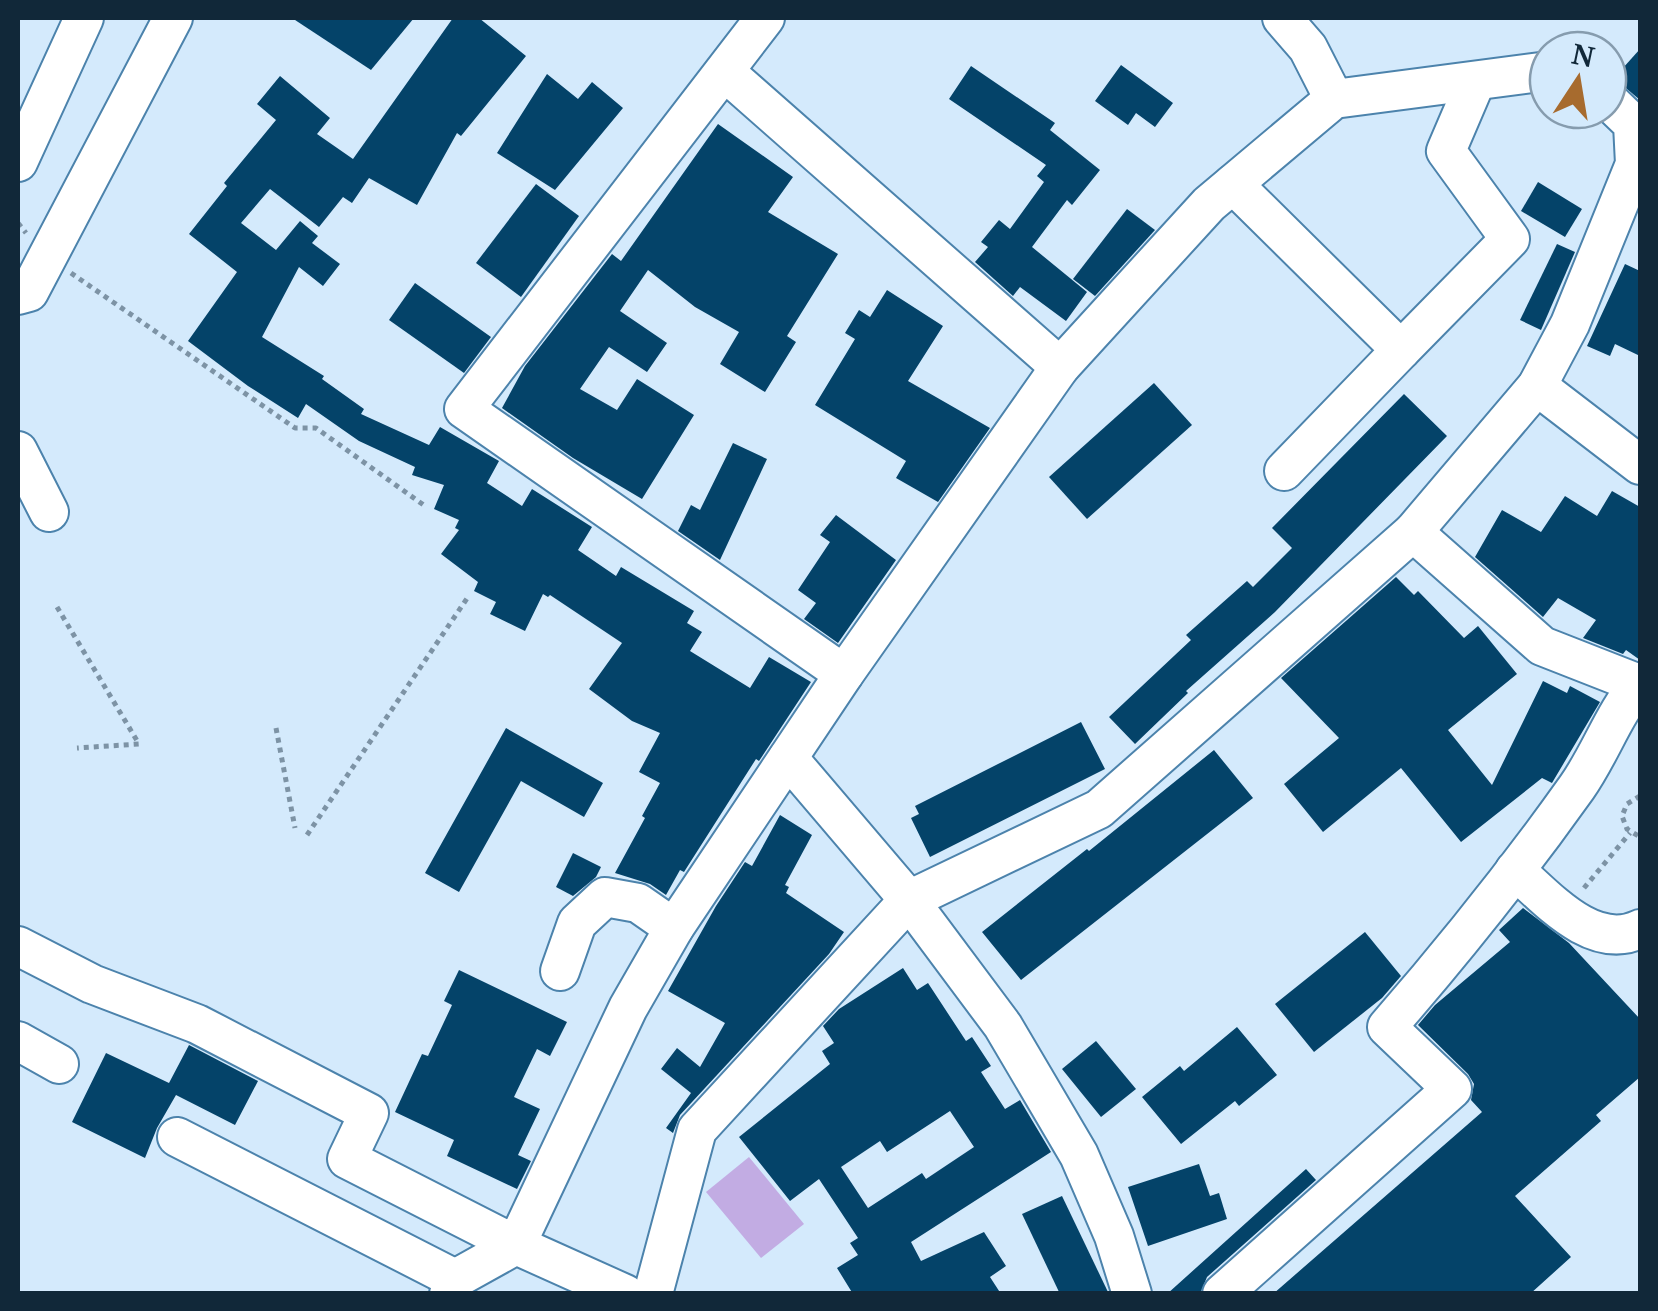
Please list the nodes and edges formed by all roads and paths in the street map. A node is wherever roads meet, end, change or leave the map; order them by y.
1 (84, 18) edge
2 (173, 18) edge
3 (765, 18) edge
4 (1282, 18) edge
5 (725, 72) junction
6 (1528, 74) edge
7 (1476, 81) junction
8 (1334, 99) junction
9 (1628, 125) edge
10 (18, 162) edge
11 (1233, 184) junction
12 (18, 223) edge
13 (48, 258) junction
14 (18, 295) edge
15 (1401, 350) junction
16 (1060, 367) junction
17 (1537, 386) junction
18 (18, 451) edge
19 (1640, 464) edge
20 (1284, 471) dead end
21 (425, 506) dead end
22 (49, 512) dead end
23 (1412, 532) junction
24 (468, 597) dead end
25 (57, 606) dead end
26 (844, 674) junction
27 (1640, 683) edge
28 (276, 728) dead end
29 (77, 748) dead end
30 (788, 758) junction
31 (1640, 796) edge
32 (295, 828) dead end
33 (1630, 832) junction
34 (307, 834) dead end
35 (1640, 837) edge
36 (1515, 870) junction
37 (910, 900) junction
38 (1564, 912) junction
39 (674, 928) junction
40 (1640, 929) edge
41 (18, 946) edge
42 (560, 972) dead end
43 (18, 1042) edge
44 (59, 1064) dead end
45 (177, 1137) dead end
46 (516, 1245) junction
47 (452, 1286) edge
48 (625, 1294) edge
49 (653, 1294) edge
50 (1132, 1294) edge
51 (1222, 1294) edge

1 - 10 lane
2 - 13 lane
3 - 5 lane
4 - 8 lane
5 - 16 lane
5 - 26 lane
6 - 7 lane
7 - 8 lane
7 - 15 lane
8 - 11 lane
9 - 17 lane
11 - 15 lane
11 - 16 lane
12 - 13 path
13 - 14 lane
13 - 21 path
15 - 20 lane
16 - 26 lane
17 - 19 lane
17 - 23 lane
18 - 22 lane
23 - 27 lane
23 - 37 lane
24 - 34 path
25 - 29 path
26 - 30 lane
27 - 36 lane
28 - 32 path
30 - 37 lane
30 - 39 lane
31 - 33 path
33 - 35 path
33 - 38 path
36 - 38 lane
36 - 51 lane
37 - 49 lane
37 - 50 lane
38 - 40 lane
39 - 42 lane
39 - 46 lane
41 - 46 lane
43 - 44 lane
45 - 47 lane
46 - 47 lane
46 - 48 lane

